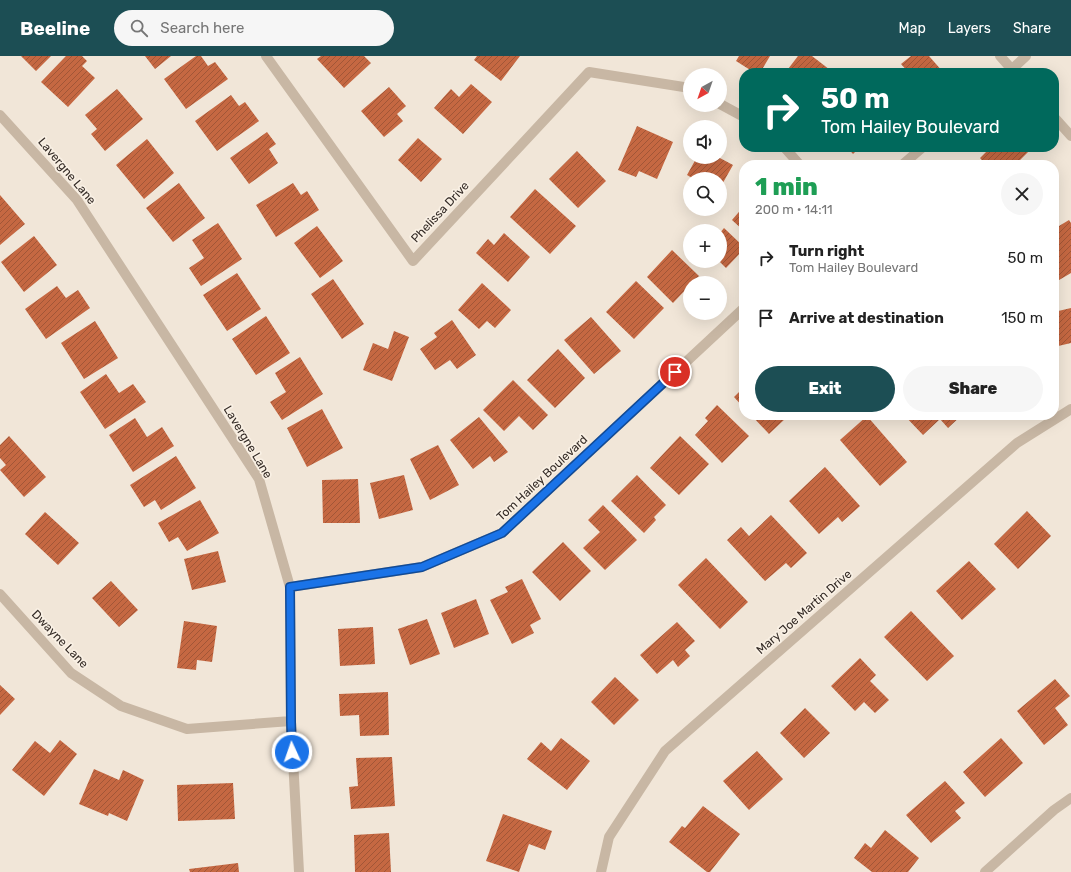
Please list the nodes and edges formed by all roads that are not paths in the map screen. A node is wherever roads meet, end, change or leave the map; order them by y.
1 (266, 56) edge
2 (1000, 56) edge
3 (1026, 56) edge
4 (1009, 68) edge
5 (1016, 68) edge
6 (683, 87) edge
7 (727, 108) edge
8 (739, 114) edge
9 (0, 115) edge
10 (1059, 123) edge
11 (1071, 136) edge
12 (788, 152) edge
13 (917, 152) edge
14 (796, 160) edge
15 (908, 160) edge
16 (739, 313) edge
17 (1071, 409) edge
18 (1059, 417) edge
19 (1054, 420) edge
20 (290, 587) junction
21 (0, 594) edge
22 (291, 722) junction
23 (1071, 798) edge
24 (299, 872) edge
25 (601, 872) edge
26 (985, 872) edge

1 - 6 street, Phelissa Drive
2 - 4 street
3 - 5 street
7 - 8 street
9 - 20 street, Lavergne Lane
10 - 11 street
12 - 14 street
13 - 15 street
16 - 20 street, Tom Hailey Boulevard
17 - 18 street, Mary Joe Martin Drive
19 - 25 street, Mary Joe Martin Drive
20 - 22 street, Lavergne Lane
21 - 22 street, Dwayne Lane
22 - 24 street, Lavergne Lane
23 - 26 street

